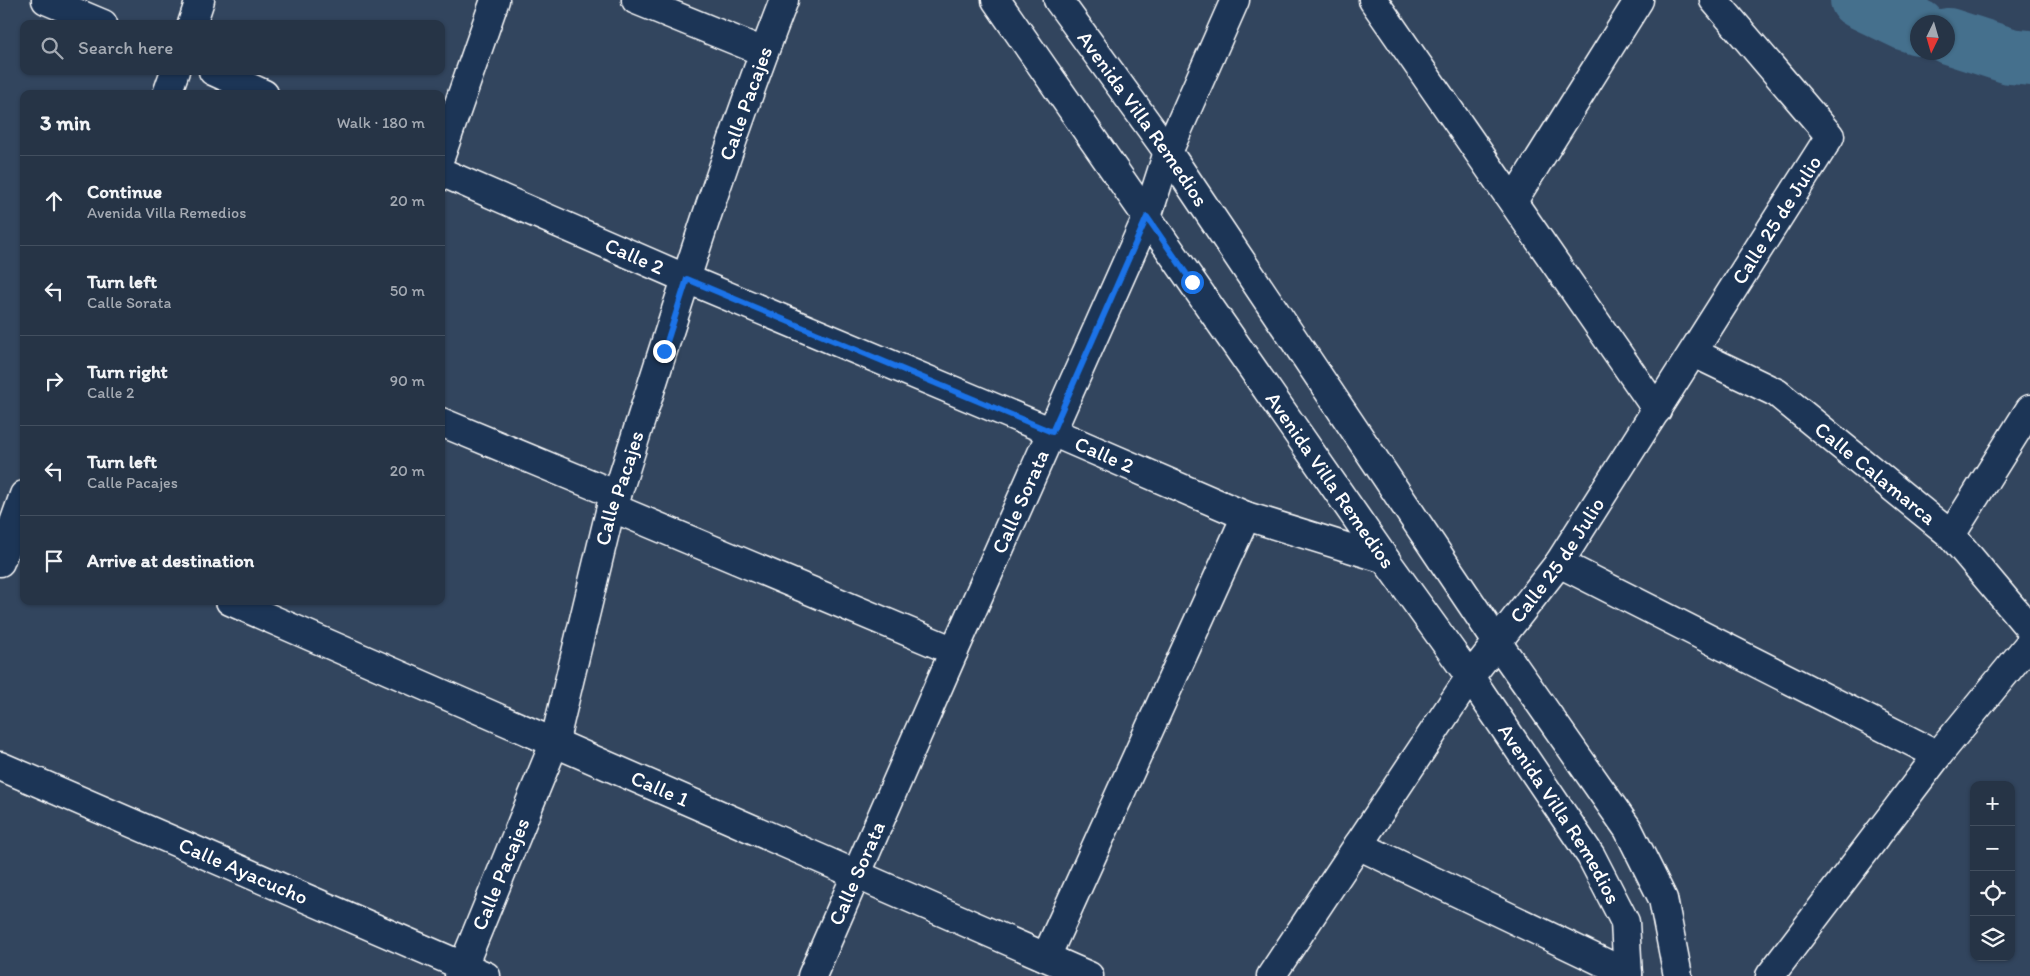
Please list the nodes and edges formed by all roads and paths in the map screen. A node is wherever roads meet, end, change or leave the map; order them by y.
1 (46, 0) edge
2 (200, 0) edge
3 (495, 0) edge
4 (636, 0) edge
5 (784, 0) edge
6 (996, 0) edge
7 (1058, 0) edge
8 (1236, 0) edge
9 (1373, 0) edge
10 (1639, 0) edge
11 (1714, 0) edge
12 (94, 20) edge
13 (193, 20) edge
14 (764, 52) junction
15 (174, 75) edge
16 (222, 75) edge
17 (168, 90) edge
18 (255, 90) edge
19 (445, 144) edge
20 (1168, 152) junction
21 (445, 174) edge
22 (1513, 201) junction
23 (1147, 217) junction
24 (687, 279) junction
25 (1694, 353) junction
26 (2030, 409) edge
27 (1657, 410) junction
28 (445, 424) edge
29 (1052, 432) junction
30 (614, 501) junction
31 (16, 506) edge
32 (1246, 516) junction
33 (1951, 535) junction
34 (1385, 559) junction
35 (0, 562) edge
36 (1559, 563) junction
37 (249, 605) edge
38 (283, 612) edge
39 (2030, 629) edge
40 (1497, 642) junction
41 (2030, 643) edge
42 (954, 651) junction
43 (1470, 677) junction
44 (554, 744) junction
45 (1938, 755) junction
46 (0, 766) edge
47 (1358, 845) junction
48 (857, 875) junction
49 (1046, 957) junction
50 (469, 973) edge
51 (1628, 975) edge
52 (812, 976) edge
53 (1089, 976) edge
54 (1271, 976) edge
55 (1678, 976) edge
56 (1770, 976) edge

1 - 12 street
2 - 13 street
3 - 19 street
4 - 14 street
5 - 14 street, Calle Pacajes
6 - 23 street, Avenida Villa Remedios
7 - 20 street, Avenida Villa Remedios
8 - 20 street, Calle Sorata
9 - 22 street
10 - 22 street
11 - 25 street, Calle 25 de Julio
14 - 24 street, Calle Pacajes
15 - 17 street
16 - 18 street
20 - 23 street, Calle Sorata
20 - 40 street, Avenida Villa Remedios
21 - 24 street, Calle 2
22 - 27 street
23 - 29 street, Calle Sorata
23 - 34 street, Avenida Villa Remedios
24 - 29 street, Calle 2
24 - 30 street, Calle Pacajes
25 - 27 street, Calle 25 de Julio
25 - 33 street, Calle Calamarca
26 - 33 street
27 - 36 street, Calle 25 de Julio
28 - 30 street
29 - 32 street, Calle 2
29 - 42 street, Calle Sorata
30 - 42 street
30 - 44 street, Calle Pacajes
31 - 35 street
32 - 34 street, Calle 2
32 - 49 street
33 - 39 street, Calle Calamarca
34 - 43 street, Avenida Villa Remedios
36 - 40 street, Calle 25 de Julio
36 - 45 street
37 - 38 street, Calle 1
38 - 44 street, Calle 1
40 - 43 street, Calle 25 de Julio
40 - 55 street, Avenida Villa Remedios
41 - 45 street
42 - 48 street, Calle Sorata
43 - 47 street, Calle 25 de Julio
43 - 51 street, Avenida Villa Remedios
44 - 48 street, Calle 1
44 - 50 street, Calle Pacajes
45 - 56 street
46 - 50 street, Calle Ayacucho
47 - 51 street
47 - 54 street, Calle 25 de Julio
48 - 49 street, Calle 1
48 - 52 street, Calle Sorata
49 - 53 street, Calle 1

